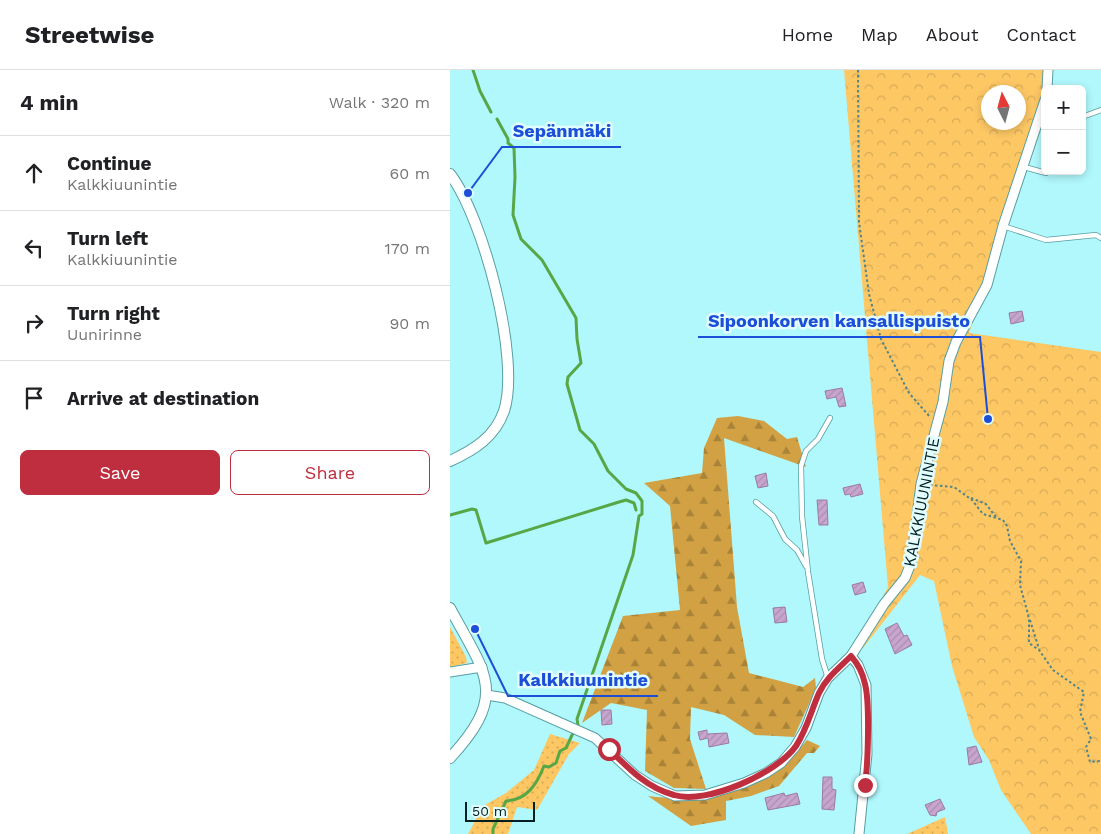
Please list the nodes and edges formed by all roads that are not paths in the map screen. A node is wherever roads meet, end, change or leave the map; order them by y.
1 (1048, 70) edge
2 (1047, 85) edge
3 (1101, 110) edge
4 (1041, 116) edge
5 (1086, 116) edge
6 (1024, 167) junction
7 (1041, 172) edge
8 (450, 174) edge
9 (1003, 226) junction
10 (1101, 238) edge
11 (830, 418) dead end
12 (450, 461) edge
13 (756, 502) dead end
14 (808, 572) junction
15 (450, 608) edge
16 (851, 656) junction
17 (482, 667) junction
18 (450, 672) edge
19 (828, 678) junction
20 (487, 695) junction
21 (450, 758) edge
22 (859, 834) edge

1 - 2 street
3 - 5 lane
4 - 6 street, KALKKIUUNINTIE
6 - 7 lane
6 - 9 street, KALKKIUUNINTIE
8 - 12 street
9 - 10 lane
9 - 16 street, KALKKIUUNINTIE
11 - 14 lane
13 - 14 lane
14 - 19 lane
15 - 17 street
16 - 19 street, KALKKIUUNINTIE
16 - 22 street
17 - 18 street
17 - 20 street
19 - 20 street, KALKKIUUNINTIE
20 - 21 street

